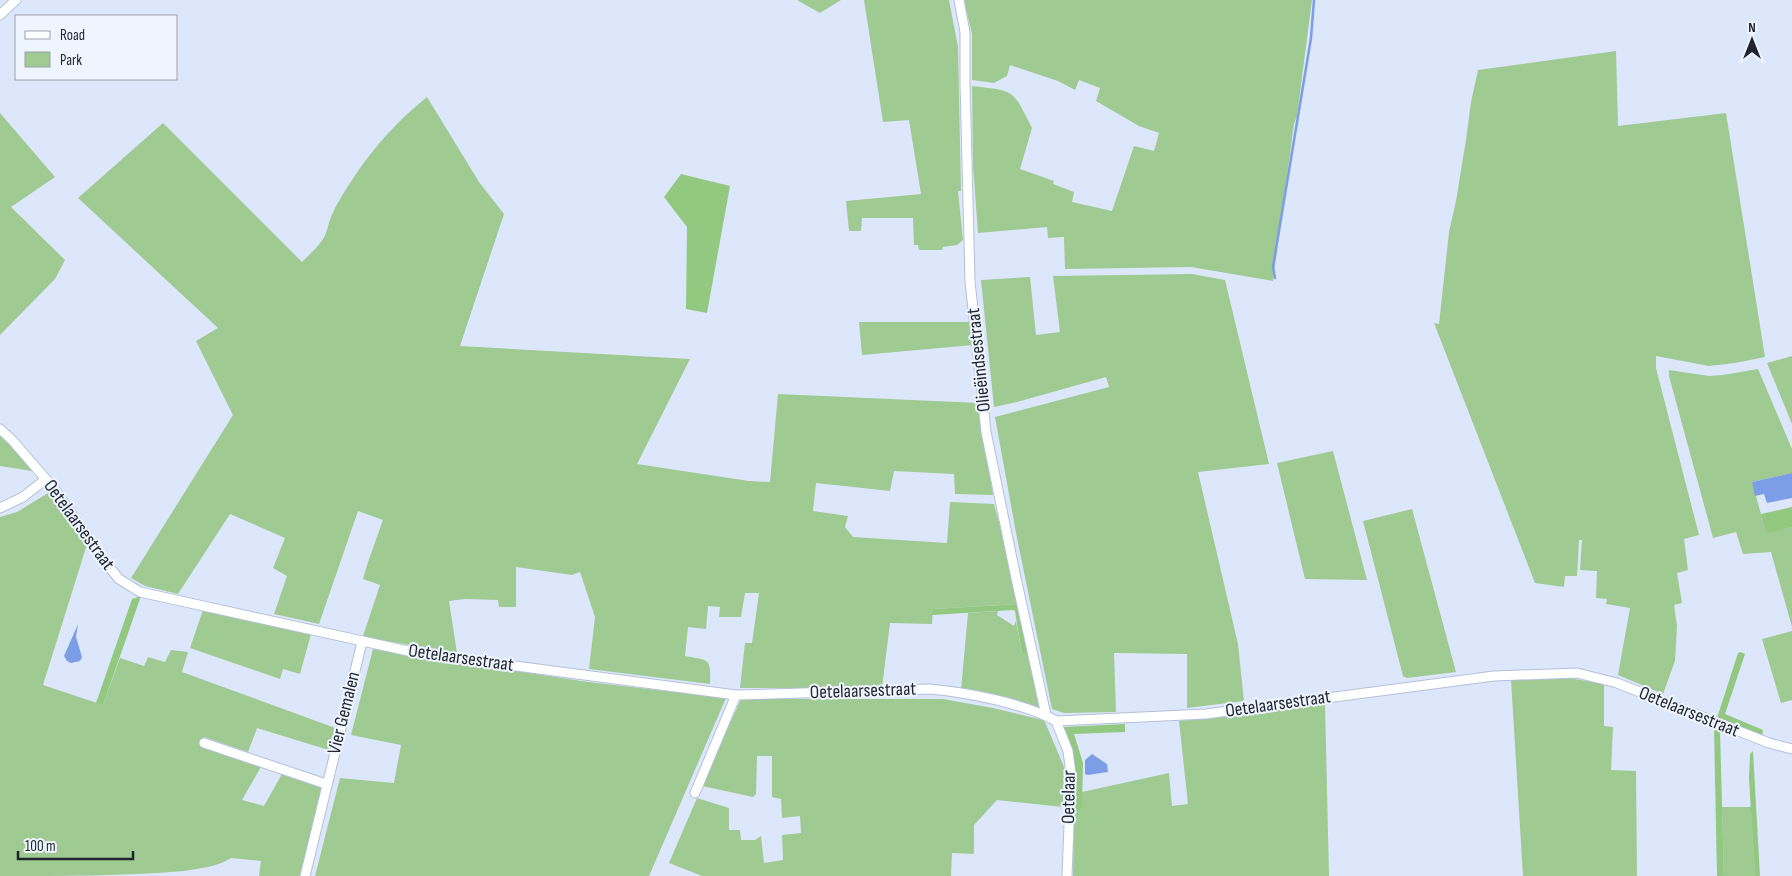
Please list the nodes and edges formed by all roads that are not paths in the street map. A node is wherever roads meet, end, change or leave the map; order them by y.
1 (16, 0) edge
2 (959, 0) edge
3 (0, 15) edge
4 (0, 429) edge
5 (46, 479) junction
6 (0, 508) edge
7 (362, 642) junction
8 (736, 695) junction
9 (1046, 715) junction
10 (1056, 721) junction
11 (204, 743) dead end
12 (1792, 749) edge
13 (326, 784) junction
14 (695, 793) dead end
15 (305, 876) edge
16 (1067, 876) edge

1 - 3 street
2 - 9 street, Olieëindsestraat
4 - 5 street, Oetelaarsestraat
5 - 6 street
5 - 7 street, Oetelaarsestraat
7 - 8 street, Oetelaarsestraat
7 - 13 street, Vier Gemalen
8 - 9 street, Oetelaarsestraat
8 - 14 street
9 - 10 street, Oetelaarsestraat
10 - 12 street, Oetelaarsestraat
10 - 16 street, Oetelaar
11 - 13 street
13 - 15 street, Vier Gemalen

